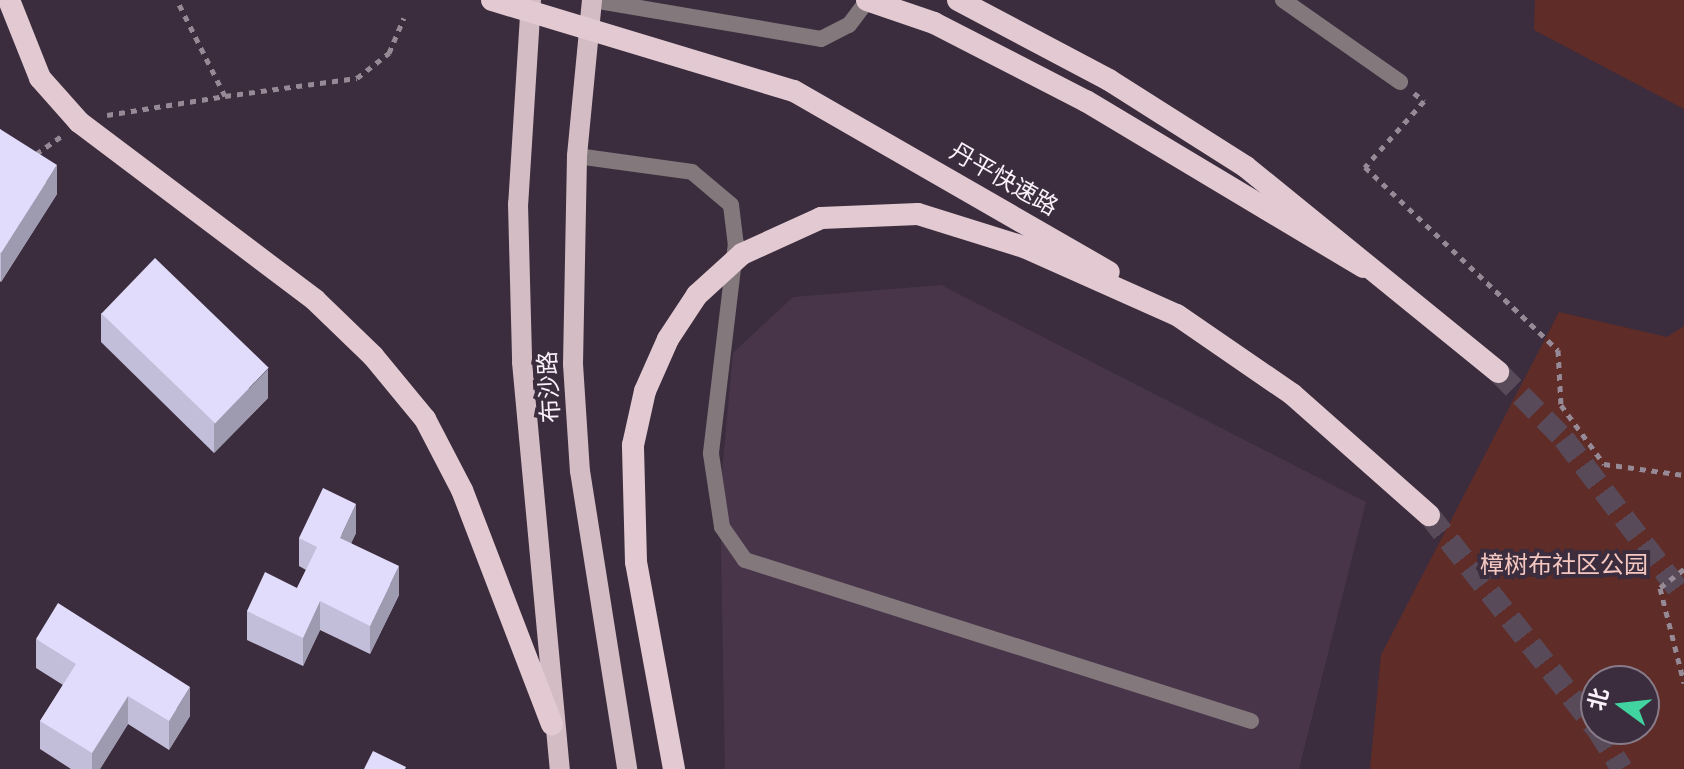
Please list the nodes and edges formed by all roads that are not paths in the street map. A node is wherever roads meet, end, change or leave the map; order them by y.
1 (9, 0) edge
2 (492, 0) edge
3 (531, 0) edge
4 (592, 0) edge
5 (868, 0) edge
6 (958, 0) edge
7 (1283, 0) edge
8 (1400, 82) road end
9 (577, 156) junction
10 (1363, 267) junction
11 (1177, 315) junction
12 (1498, 372) tunnel mouth
13 (1429, 515) tunnel mouth
14 (1251, 721) dead end
15 (552, 724) junction
16 (560, 769) edge
17 (627, 769) edge
18 (674, 769) edge

1 - 15 highway, bridge
2 - 11 highway, 丹平快速路, bridge
3 - 15 main road, 布沙路
4 - 5 street
4 - 9 main road, 布沙路
5 - 10 highway, bridge
6 - 10 highway, bridge
7 - 8 street
9 - 14 street
9 - 17 main road, 布沙路
10 - 12 highway
11 - 13 highway, 丹平快速路
11 - 18 highway, bridge
15 - 16 main road, 布沙路

